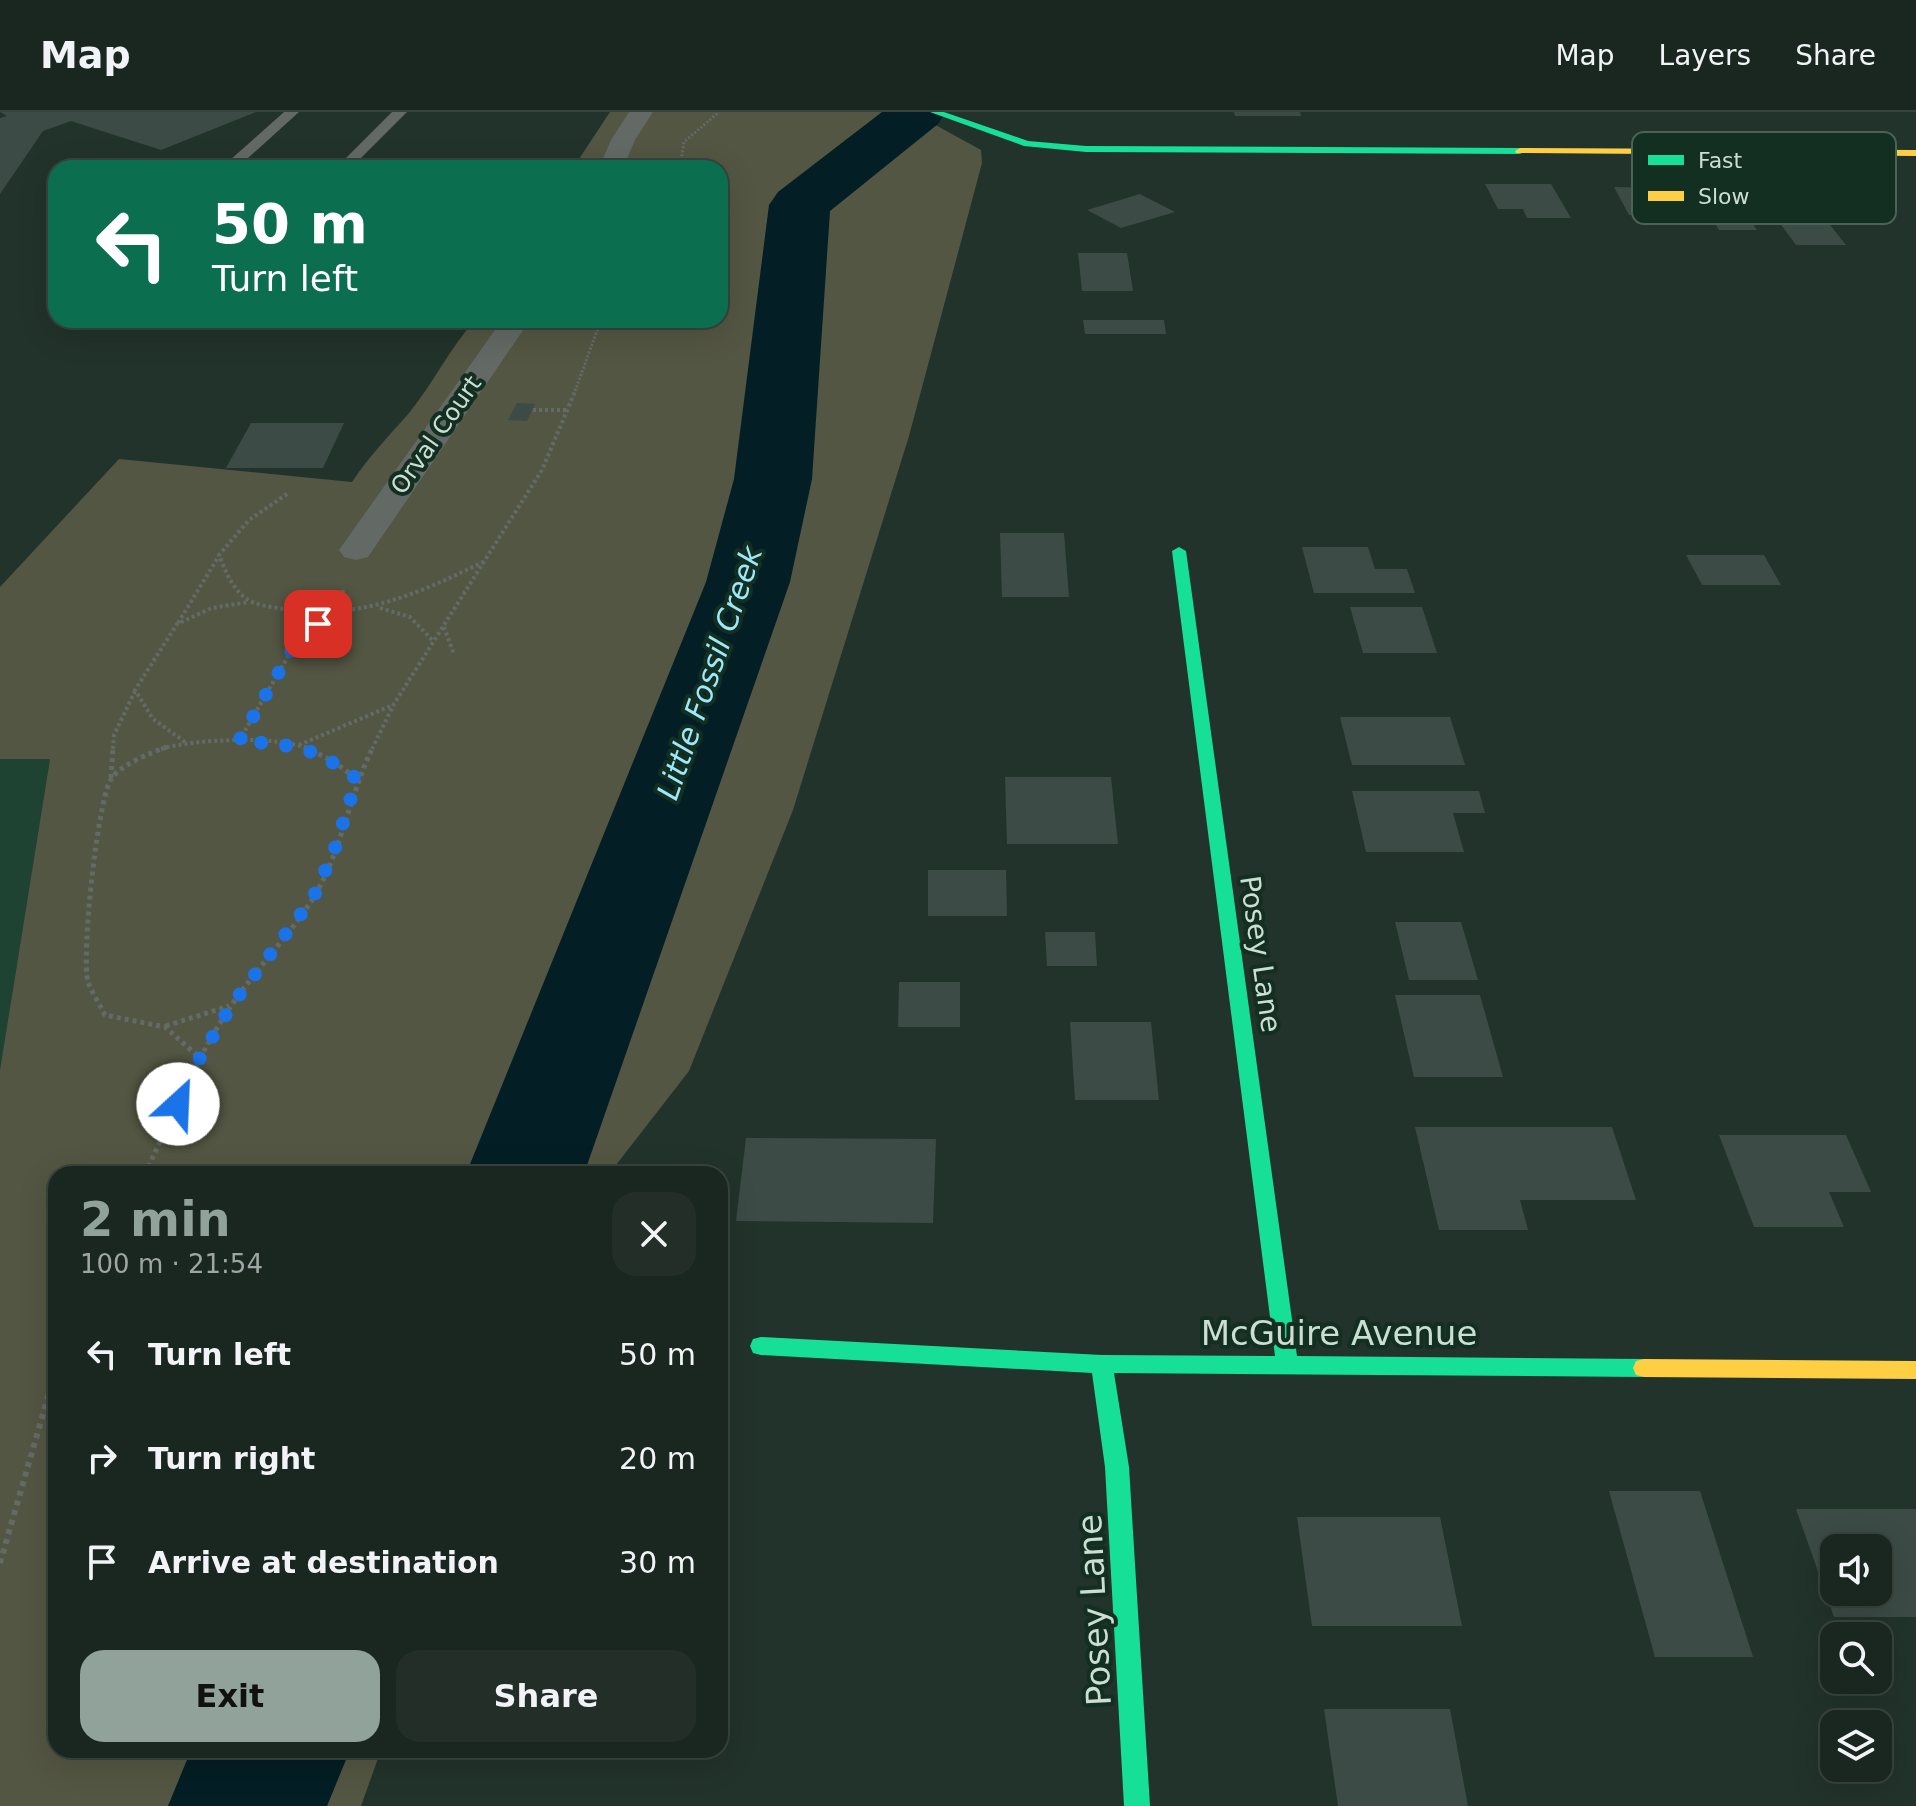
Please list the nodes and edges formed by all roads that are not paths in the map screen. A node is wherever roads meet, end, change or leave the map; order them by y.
1 (292, 112) edge
2 (400, 112) edge
3 (641, 112) edge
4 (935, 112) edge
5 (1632, 153) edge
6 (1896, 153) edge
7 (1916, 153) edge
8 (237, 160) edge
9 (351, 160) edge
10 (614, 160) edge
11 (510, 328) edge
12 (356, 550) dead end
13 (1179, 551) dead end
14 (761, 1346) dead end
15 (1102, 1364) junction
16 (1287, 1364) junction
17 (1916, 1370) edge
18 (1137, 1806) edge

1 - 8 lane
2 - 9 lane
3 - 10 street
4 - 5 street
6 - 7 street
11 - 12 street, Orval Court
13 - 16 street, Posey Lane
14 - 15 street, McGuire Avenue
15 - 16 street, McGuire Avenue
15 - 18 street, Posey Lane
16 - 17 street, McGuire Avenue

